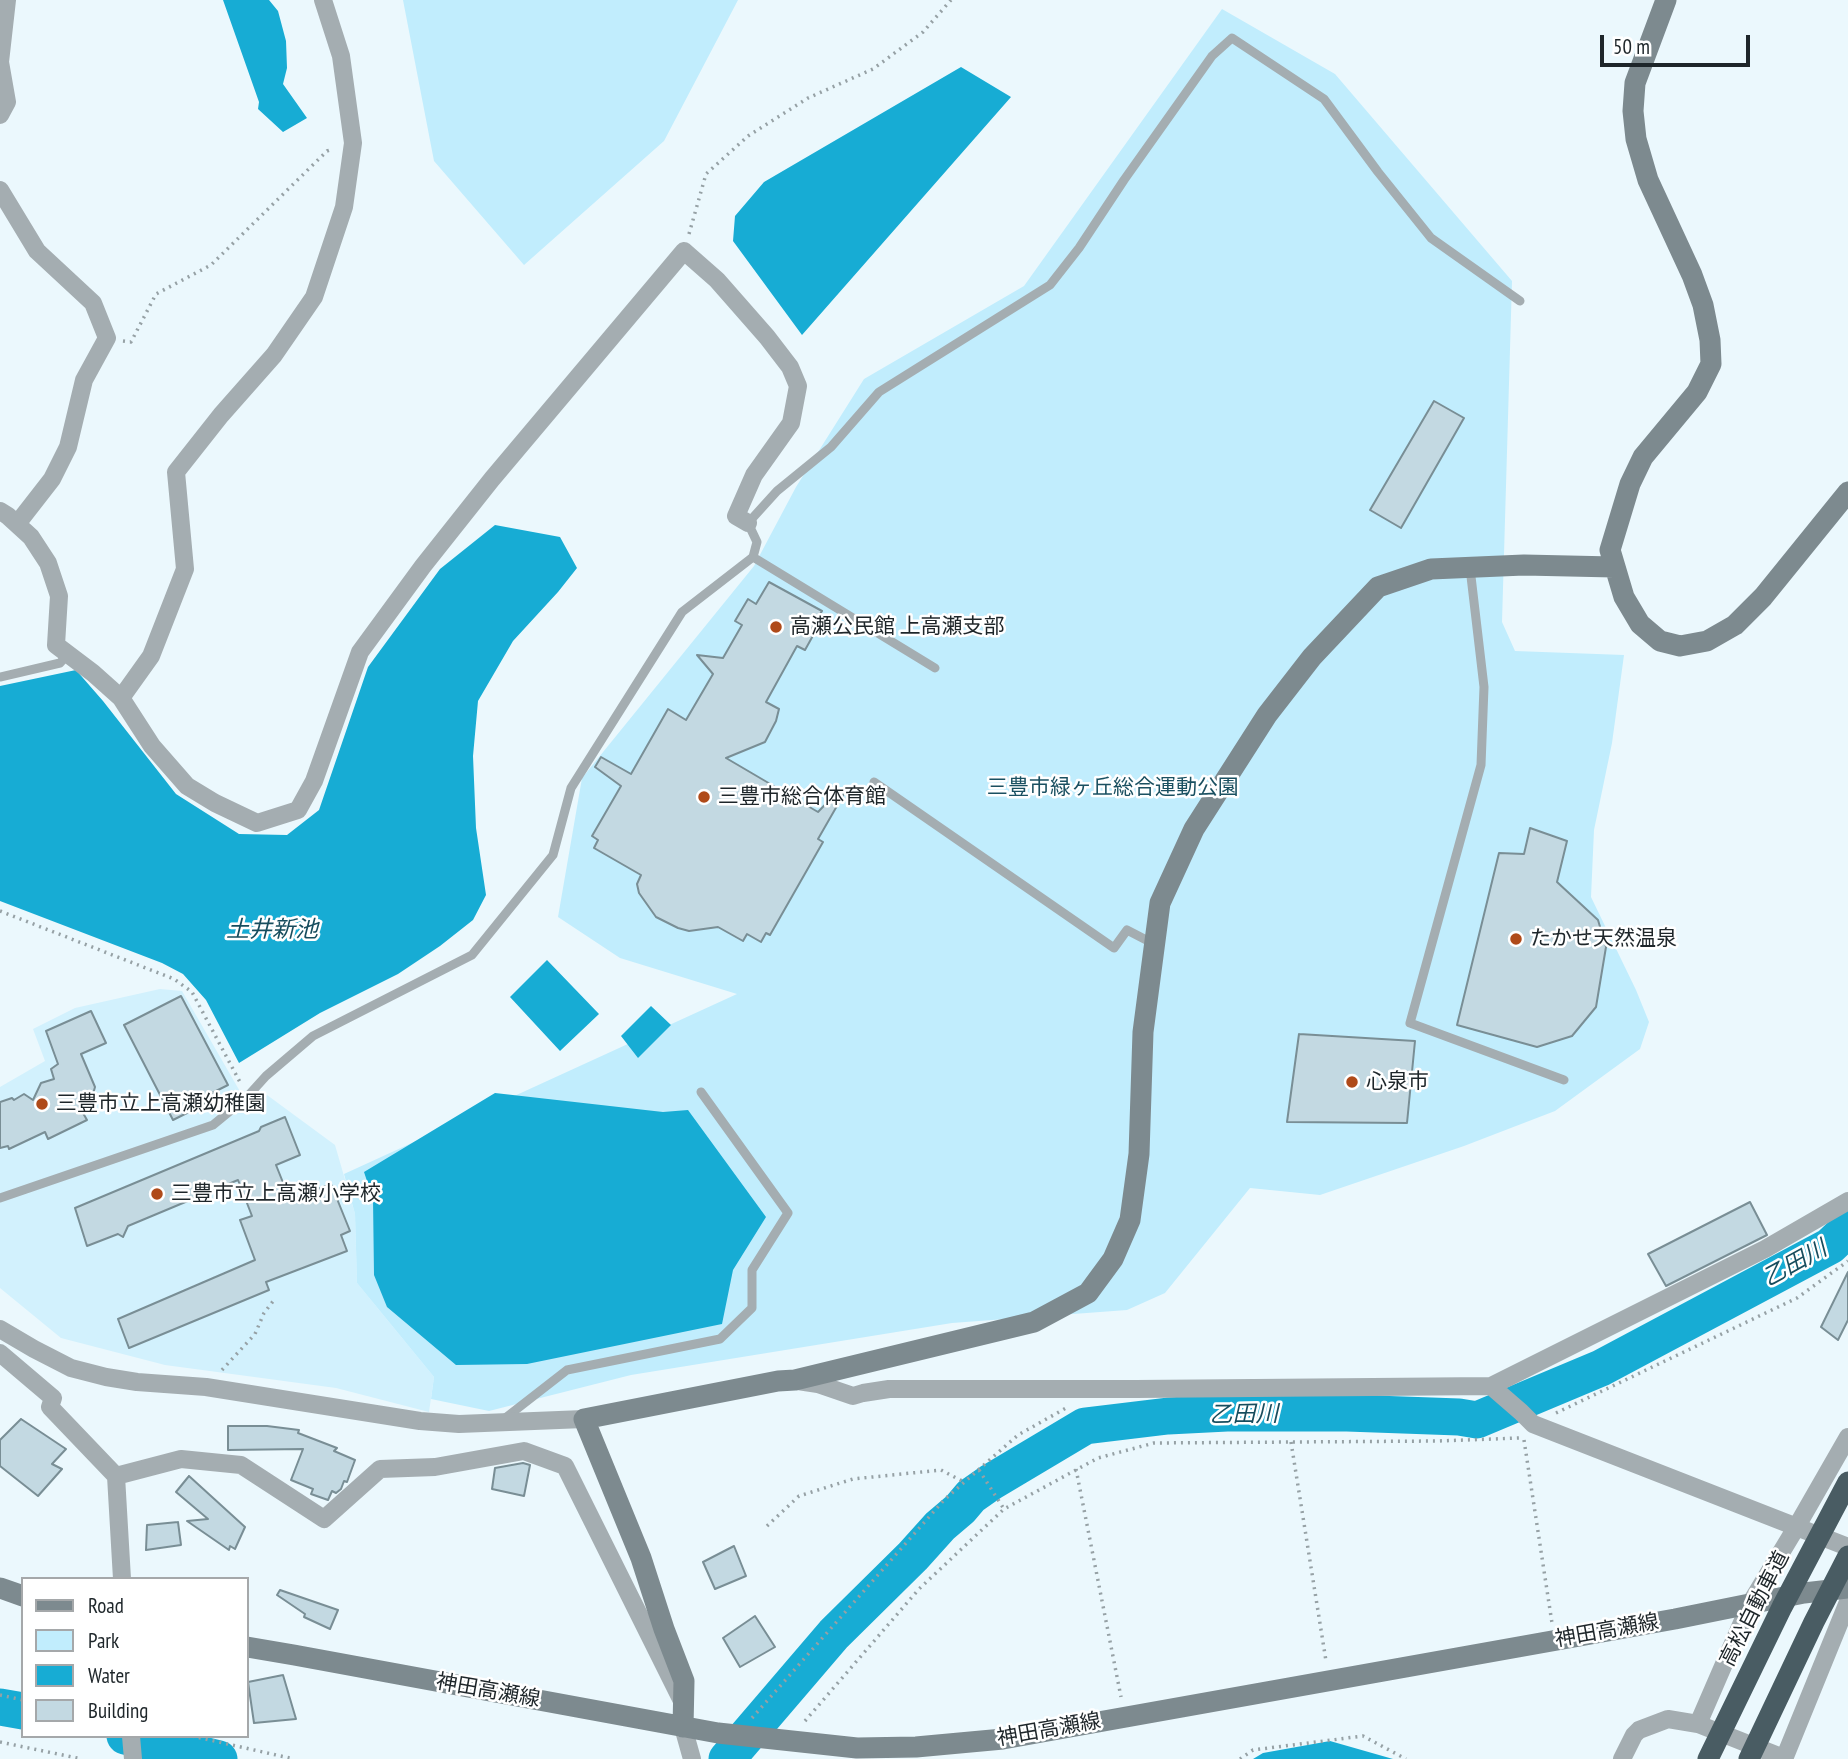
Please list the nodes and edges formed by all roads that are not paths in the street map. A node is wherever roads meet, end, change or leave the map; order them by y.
1 (7, 0) edge
2 (323, 0) edge
3 (1666, 0) edge
4 (0, 116) edge
5 (0, 190) edge
6 (1520, 301) dead end
7 (1848, 492) edge
8 (0, 511) edge
9 (748, 523) junction
10 (17, 524) junction
11 (753, 557) junction
12 (1614, 567) junction
13 (1470, 568) junction
14 (68, 654) junction
15 (936, 668) dead end
16 (0, 677) edge
17 (121, 698) junction
18 (874, 782) dead end
19 (1155, 944) junction
20 (1564, 1080) dead end
21 (701, 1093) dead end
22 (0, 1198) edge
23 (1848, 1201) edge
24 (0, 1329) edge
25 (0, 1353) edge
26 (794, 1380) junction
27 (1491, 1386) junction
28 (584, 1419) junction
29 (499, 1422) junction
30 (1848, 1437) edge
31 (116, 1476) junction
32 (1848, 1482) edge
33 (1797, 1526) junction
34 (1848, 1547) edge
35 (1848, 1556) edge
36 (122, 1577) edge
37 (0, 1588) edge
38 (1848, 1588) edge
39 (21, 1595) edge
40 (1848, 1602) edge
41 (1750, 1604) junction
42 (248, 1647) edge
43 (684, 1704) junction
44 (1698, 1724) junction
45 (683, 1727) junction
46 (131, 1738) edge
47 (1784, 1758) edge
48 (134, 1759) edge
49 (692, 1759) edge
50 (1622, 1759) edge
51 (1708, 1759) edge
52 (1749, 1759) edge

1 - 4 street
2 - 17 street
3 - 12 street
5 - 10 street
6 - 9 lane
7 - 12 street
8 - 10 street
9 - 11 lane
9 - 17 street
10 - 14 street
11 - 15 lane
11 - 22 lane
12 - 13 street
13 - 19 street
13 - 20 lane
14 - 16 lane
14 - 17 street
18 - 19 lane
19 - 26 street
21 - 29 lane
23 - 27 street
24 - 29 street
25 - 31 street
26 - 27 street
26 - 28 street
27 - 33 street
28 - 29 street
28 - 43 street
30 - 33 street
31 - 36 street
31 - 43 street
32 - 51 highway, 高松自動車道, bridge
33 - 34 street
33 - 41 street
35 - 52 highway, bridge
37 - 39 street
38 - 41 street, 神田高瀬線
40 - 47 street
41 - 44 street
41 - 45 street, 神田高瀬線
42 - 45 street, 神田高瀬線
43 - 45 street
44 - 47 street
44 - 50 street
45 - 49 street
46 - 48 street

